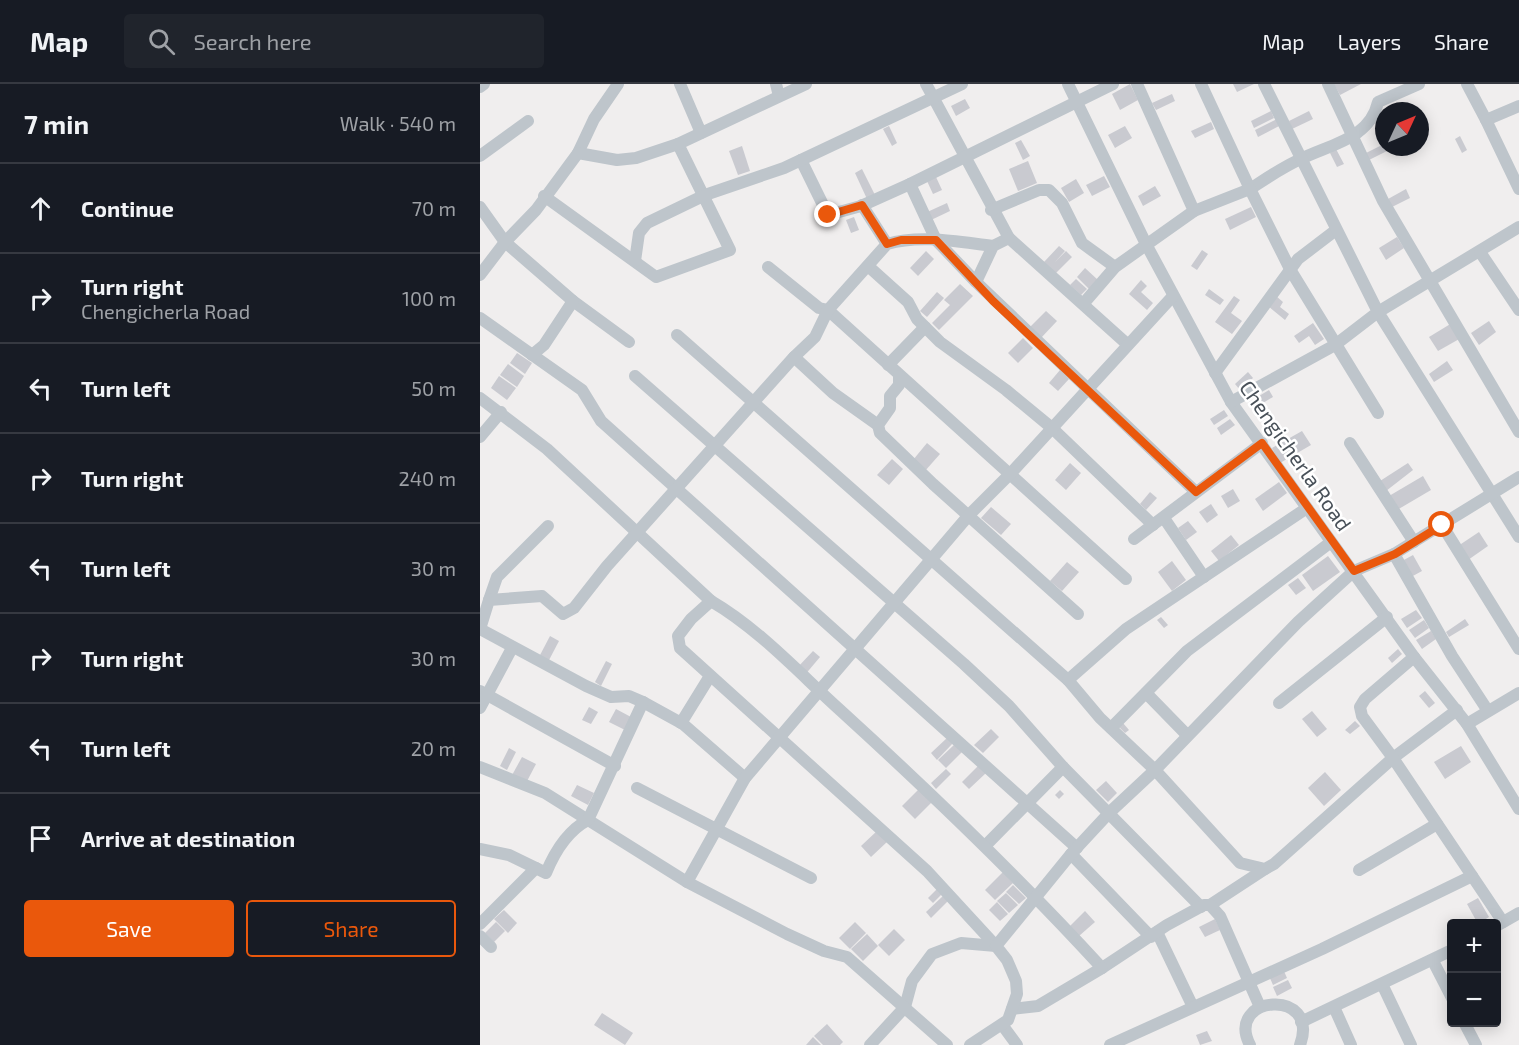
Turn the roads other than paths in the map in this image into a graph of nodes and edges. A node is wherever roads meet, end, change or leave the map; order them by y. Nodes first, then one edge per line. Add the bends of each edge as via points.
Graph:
1 (484, 84) edge
2 (618, 84) edge
3 (681, 84) edge
4 (806, 84) edge
5 (927, 84) edge
6 (962, 84) edge
7 (1068, 84) edge
8 (1113, 84) edge
9 (1137, 84) edge
10 (1201, 84) edge
11 (1264, 84) edge
12 (1328, 84) edge
13 (1419, 84) edge
14 (1467, 84) edge
15 (480, 87) edge
16 (778, 90) edge
17 (933, 97) junction
18 (1076, 102) junction
19 (1519, 106) edge
20 (1486, 120) junction
21 (528, 121) dead end
22 (701, 133) junction
23 (1352, 137) junction
24 (678, 144) junction
25 (578, 153) junction
26 (965, 155) junction
27 (480, 156) edge
28 (1300, 159) junction
29 (801, 160) junction
30 (910, 184) junction
31 (1250, 189) junction
32 (1519, 189) edge
33 (705, 195) junction
34 (544, 196) junction
35 (862, 205) junction
36 (480, 207) edge
37 (991, 210) junction
38 (1194, 211) junction
39 (1519, 227) edge
40 (1336, 230) junction
41 (1009, 238) junction
42 (936, 240) junction
43 (505, 242) junction
44 (887, 244) junction
45 (1146, 244) junction
46 (993, 246) junction
47 (1480, 252) junction
48 (635, 261) junction
49 (868, 266) junction
50 (768, 267) dead end
51 (1115, 267) junction
52 (1291, 271) junction
53 (480, 275) edge
54 (1430, 279) junction
55 (975, 282) junction
56 (1173, 296) junction
57 (573, 301) junction
58 (1084, 303) junction
59 (828, 310) junction
60 (1519, 310) edge
61 (1378, 312) junction
62 (480, 318) edge
63 (926, 327) junction
64 (677, 335) dead end
65 (629, 342) dead end
66 (1127, 344) junction
67 (1335, 345) junction
68 (532, 356) junction
69 (794, 357) junction
70 (888, 365) junction
71 (1215, 373) junction
72 (635, 376) dead end
73 (899, 376) junction
74 (1087, 388) junction
75 (480, 398) edge
76 (755, 402) junction
77 (1231, 402) junction
78 (501, 412) junction
79 (1378, 413) dead end
80 (878, 425) junction
81 (1052, 428) junction
82 (1519, 432) edge
83 (480, 438) edge
84 (1262, 443) junction
85 (1350, 443) dead end
86 (717, 446) junction
87 (1011, 473) junction
88 (1519, 477) edge
89 (678, 489) junction
90 (1196, 492) junction
91 (1492, 494) junction
92 (1307, 508) junction
93 (969, 515) junction
94 (1164, 518) junction
95 (1153, 525) junction
96 (1442, 525) junction
97 (548, 526) dead end
98 (638, 533) junction
99 (1519, 537) edge
100 (1134, 539) dead end
101 (1331, 542) junction
102 (1414, 543) junction
103 (1395, 554) junction
104 (931, 558) junction
105 (1354, 571) junction
106 (1204, 577) junction
107 (1126, 579) dead end
108 (489, 600) junction
109 (711, 601) junction
110 (892, 603) junction
111 (1078, 614) dead end
112 (1387, 617) junction
113 (480, 629) edge
114 (512, 648) junction
115 (1519, 649) edge
116 (855, 650) junction
117 (1414, 657) junction
118 (710, 676) junction
119 (1068, 680) junction
120 (818, 690) junction
121 (484, 693) edge
122 (1146, 693) junction
123 (1519, 693) edge
124 (643, 702) junction
125 (1279, 703) dead end
126 (480, 708) edge
127 (1457, 710) junction
128 (1488, 711) junction
129 (681, 723) junction
130 (1467, 723) junction
131 (1111, 728) junction
132 (1187, 735) junction
133 (779, 738) junction
134 (1393, 758) junction
135 (615, 766) junction
136 (480, 767) edge
137 (1063, 767) junction
138 (1155, 770) junction
139 (745, 778) junction
140 (637, 788) dead end
141 (1026, 803) junction
142 (1519, 809) edge
143 (1110, 812) junction
144 (588, 820) junction
145 (1437, 824) junction
146 (716, 828) junction
147 (986, 845) junction
148 (480, 849) edge
149 (1074, 851) junction
150 (536, 868) junction
151 (1265, 869) junction
152 (1359, 870) dead end
153 (1472, 876) junction
154 (811, 878) dead end
155 (687, 882) junction
156 (1037, 896) junction
157 (1205, 906) junction
158 (1519, 914) edge
159 (1498, 919) edge
160 (1501, 923) edge
161 (480, 924) edge
162 (1154, 934) junction
163 (480, 936) edge
164 (996, 946) junction
165 (491, 947) dead end
166 (1447, 953) edge
167 (1433, 961) junction
168 (1102, 968) junction
169 (1248, 983) junction
170 (1382, 984) junction
171 (1447, 988) edge
172 (905, 1007) junction
173 (1193, 1007) junction
174 (1260, 1007) junction
175 (1334, 1007) junction
176 (1012, 1009) junction
177 (1301, 1022) junction
178 (1003, 1026) junction
179 (1466, 1027) edge
180 (870, 1045) edge
181 (947, 1045) edge
182 (970, 1045) edge
183 (1017, 1045) edge
184 (1110, 1045) edge
185 (1249, 1045) edge
186 (1300, 1045) edge
187 (1351, 1045) edge
188 (1411, 1045) edge
189 (1476, 1045) edge

1 - 15 street
2 - 25 street via 594,119
3 - 22 street
4 - 16 street
5 - 17 street
6 - 17 street
7 - 18 street, Chengicherla Road
8 - 18 street
9 - 38 street
10 - 31 street
11 - 28 street
12 - 23 street
13 - 23 street via 1378,102 1375,115
14 - 20 street
16 - 22 street
17 - 26 street
17 - 29 street
18 - 26 street
18 - 45 street, Chengicherla Road
19 - 20 street
20 - 32 street
21 - 27 street
22 - 24 street
23 - 28 street
23 - 54 street via 1383,201
24 - 25 street via 617,160
24 - 33 street
25 - 34 street
26 - 30 street
26 - 37 street
28 - 31 street
28 - 40 street
29 - 33 street via 736,187
29 - 35 street via 828,215
30 - 35 street
30 - 42 street
31 - 38 street
31 - 52 street
33 - 48 street via 641,228
33 - 48 street via 730,250 656,277
34 - 43 street
34 - 48 street
35 - 44 street
36 - 43 street
37 - 41 street
37 - 51 street via 1039,190 1049,190 1062,203 1082,243
38 - 45 street
39 - 47 street
40 - 52 street via 1298,259
40 - 61 street
41 - 46 street
41 - 58 street
42 - 44 street
42 - 46 street
42 - 55 street
43 - 53 street
43 - 57 street
44 - 49 street
45 - 51 street
45 - 56 street, Chengicherla Road
46 - 55 street
47 - 54 street
47 - 60 street
49 - 59 street
49 - 63 street via 908,302
50 - 59 street via 819,308
51 - 58 street
52 - 67 street
52 - 71 street
54 - 61 street
54 - 82 street
55 - 74 street
56 - 66 street
56 - 71 street, Chengicherla Road
57 - 65 street
57 - 68 street via 544,345
58 - 66 street
59 - 69 street via 815,337
59 - 70 street
61 - 67 street
61 - 91 street
62 - 68 street
63 - 70 street
63 - 81 street
64 - 76 street
66 - 74 street
67 - 77 street
67 - 79 street
68 - 89 street via 582,390 601,421
69 - 76 street
69 - 80 street via 832,393
70 - 73 street
71 - 77 street, Chengicherla Road
72 - 86 street
73 - 80 street via 899,385 890,396 890,408
73 - 87 street
74 - 81 street
74 - 90 street
75 - 78 street
76 - 86 street
76 - 104 street
77 - 84 street, Chengicherla Road
78 - 83 street
78 - 98 street
80 - 93 street via 880,433 907,460
81 - 87 street
81 - 95 street
84 - 90 street
84 - 92 street, Chengicherla Road
85 - 102 street
86 - 89 street
86 - 110 street
87 - 93 street
87 - 107 street
88 - 91 street
89 - 98 street
89 - 116 street
90 - 94 street
91 - 96 street
91 - 99 street
92 - 101 street, Chengicherla Road
92 - 106 street
93 - 104 street
93 - 111 street
94 - 95 street
94 - 106 street
95 - 100 street
96 - 102 street
96 - 115 street
97 - 108 street via 497,577
98 - 108 street via 568,614 556,610 542,596
98 - 109 street
101 - 105 street, Chengicherla Road
101 - 122 street via 1187,651
102 - 103 street
103 - 105 street
103 - 128 street
104 - 110 street
104 - 119 street
105 - 112 street, Chengicherla Road
105 - 132 street
106 - 119 street via 1125,629
108 - 113 street
109 - 118 street via 678,636 678,642
109 - 120 street via 726,609
110 - 116 street
110 - 137 street via 1009,706
112 - 117 street, Chengicherla Road
112 - 125 street
113 - 114 street
114 - 121 street
114 - 124 street via 611,697 628,696
116 - 120 street
116 - 141 street
117 - 127 street, Chengicherla Road
117 - 134 street via 1360,707 1362,716
118 - 129 street
118 - 133 street
119 - 131 street
120 - 133 street
120 - 147 street
121 - 126 street
121 - 135 street
122 - 131 street
122 - 132 street
123 - 128 street
124 - 129 street
124 - 135 street
127 - 130 street, Chengicherla Road
127 - 134 street
128 - 130 street
129 - 139 street
130 - 142 street, Chengicherla Road
131 - 138 street
132 - 138 street
133 - 139 street
133 - 164 street via 927,871
134 - 145 street
134 - 151 street
135 - 144 street
136 - 144 street via 545,793
137 - 141 street
137 - 143 street
138 - 143 street
138 - 151 street via 1240,863
139 - 146 street
140 - 146 street
141 - 147 street
141 - 149 street
143 - 149 street
143 - 157 street
144 - 150 street via 574,827 562,842 546,873
144 - 155 street
145 - 152 street
145 - 153 street
146 - 154 street
146 - 155 street
147 - 156 street
148 - 150 street via 509,855
149 - 156 street
149 - 162 street
150 - 161 street
151 - 157 street
153 - 159 street
153 - 169 street
155 - 172 street via 824,951 847,957
156 - 164 street
156 - 168 street
157 - 162 street
157 - 169 street via 1220,916
158 - 160 street
162 - 168 street
162 - 173 street
163 - 165 street
164 - 172 street via 961,943 932,954 912,981
164 - 176 street via 1016,981
166 - 167 street
167 - 170 street
167 - 171 street
168 - 176 street via 1038,1006
169 - 173 street
169 - 174 street
170 - 175 street
170 - 188 street
172 - 180 street
172 - 181 street
173 - 184 street
174 - 177 street via 1284,1005
174 - 185 street via 1247,1025
175 - 177 street
175 - 187 street
176 - 178 street
177 - 186 street
178 - 182 street
178 - 183 street
179 - 189 street

